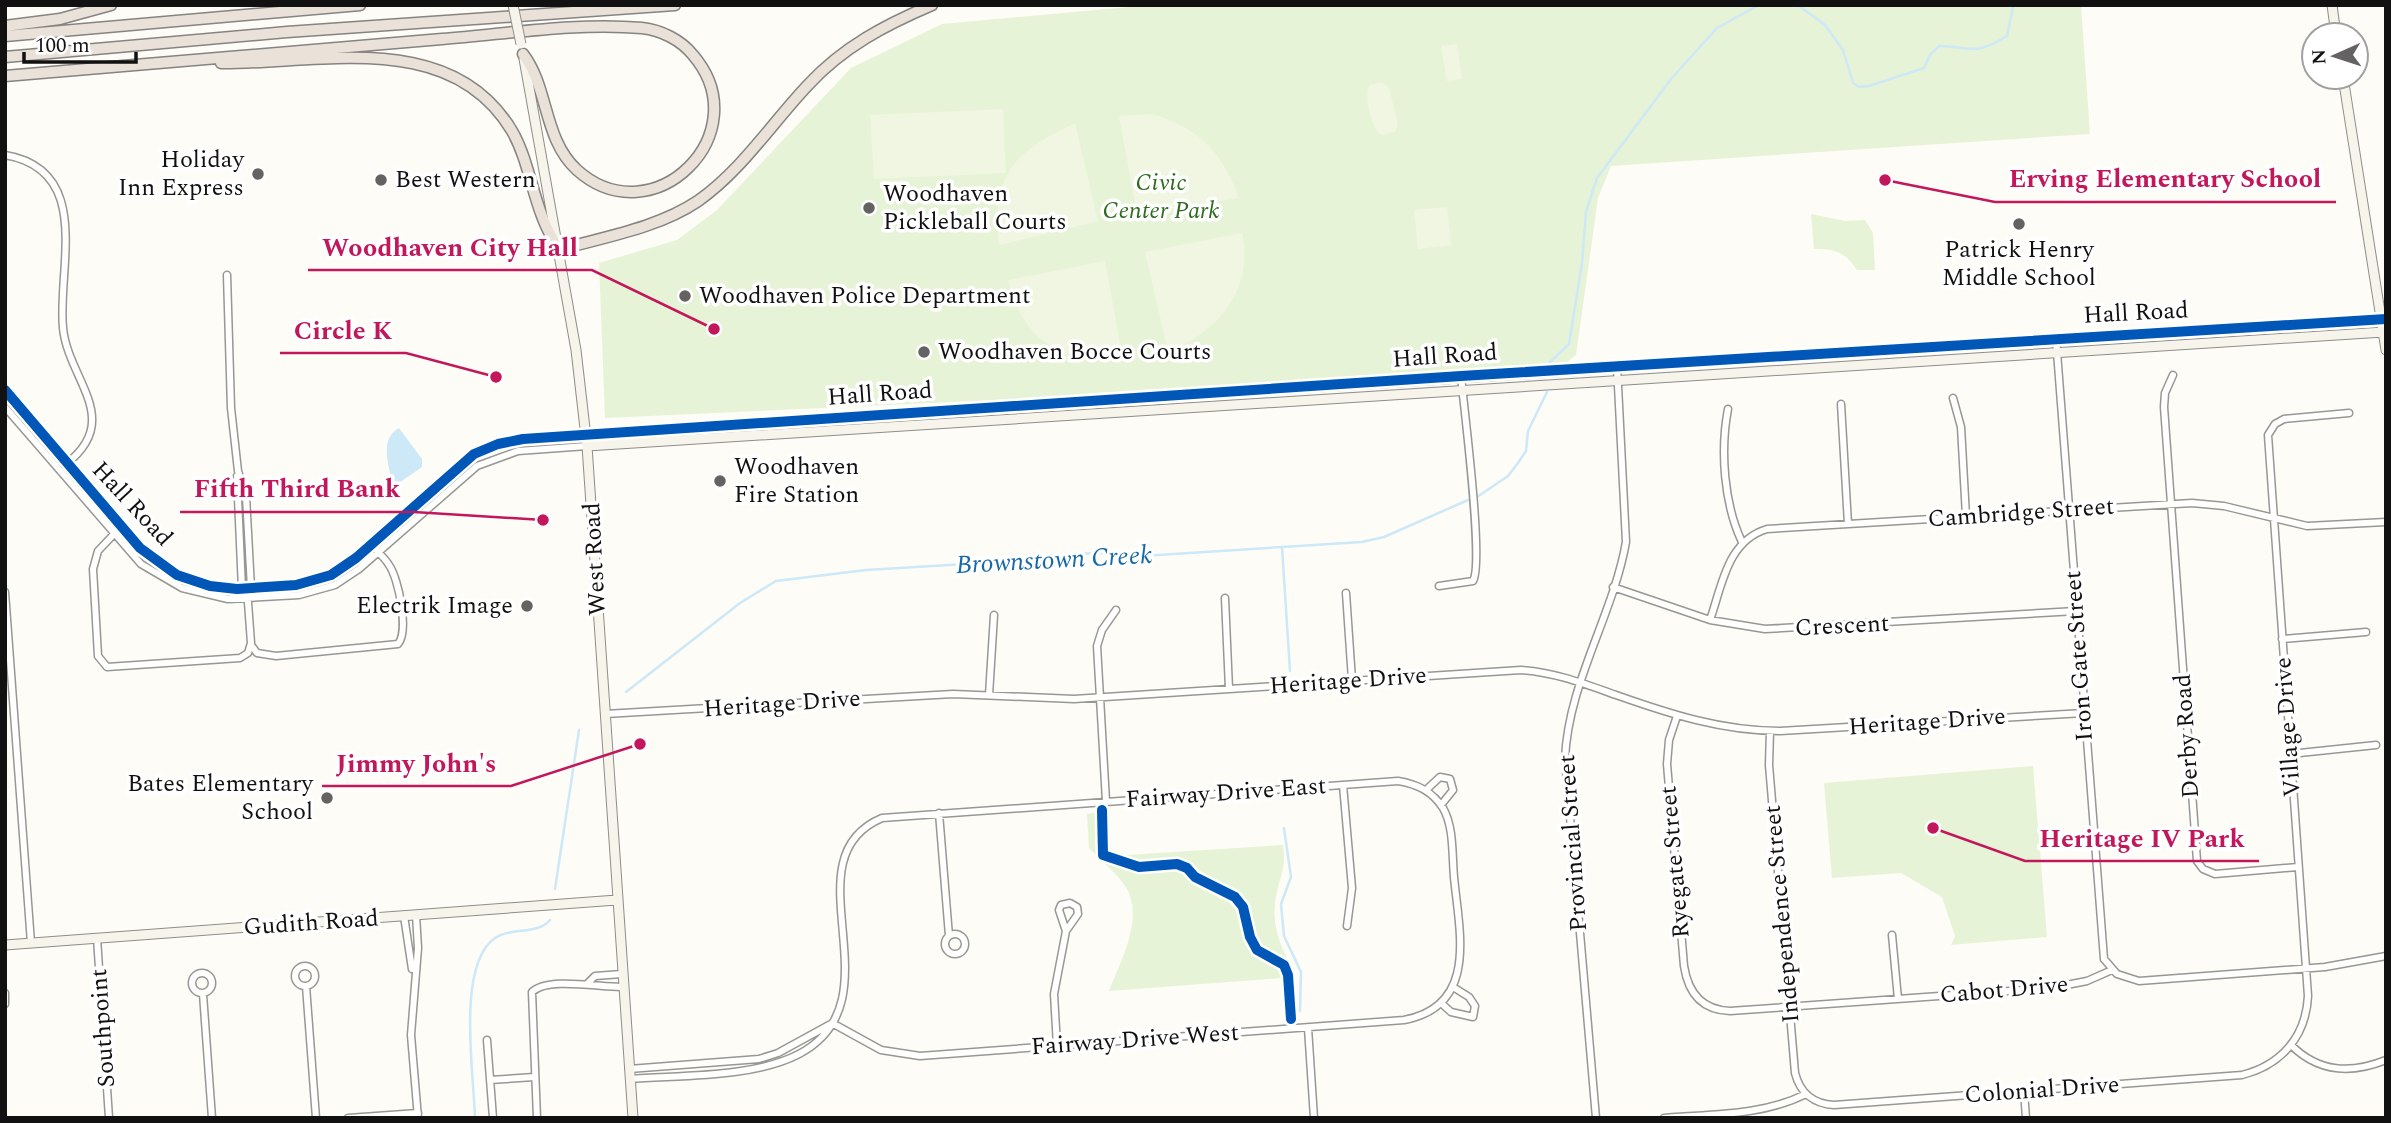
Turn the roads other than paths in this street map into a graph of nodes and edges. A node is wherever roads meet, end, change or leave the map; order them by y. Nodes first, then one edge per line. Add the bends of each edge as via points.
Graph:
1 (111, 5) edge
2 (360, 5) edge
3 (513, 5) edge
4 (675, 5) edge
5 (932, 5) edge
6 (5, 26) edge
7 (5, 36) edge
8 (522, 49) junction
9 (5, 57) edge
10 (174, 63) junction
11 (5, 76) edge
12 (2345, 91) edge
13 (5, 155) edge
14 (558, 250) junction
15 (228, 275) dead end
16 (2384, 319) edge
17 (2385, 332) edge
18 (2120, 335) junction
19 (2056, 339) junction
20 (2121, 348) junction
21 (1888, 350) junction
22 (2386, 350) edge
23 (2057, 352) junction
24 (1889, 362) junction
25 (1617, 366) junction
26 (2173, 375) dead end
27 (1461, 376) junction
28 (1618, 379) junction
29 (1462, 389) junction
30 (5, 390) edge
31 (1953, 398) dead end
32 (1117, 399) junction
33 (1841, 404) dead end
34 (5, 407) edge
35 (961, 409) junction
36 (1728, 409) dead end
37 (22, 410) junction
38 (1118, 412) junction
39 (2349, 413) dead end
40 (14, 417) junction
41 (788, 421) junction
42 (962, 422) junction
43 (5, 424) edge
44 (678, 428) junction
45 (640, 430) junction
46 (789, 433) junction
47 (586, 434) junction
48 (679, 440) junction
49 (506, 442) junction
50 (641, 443) junction
51 (587, 446) junction
52 (509, 453) junction
53 (67, 463) junction
54 (59, 471) junction
55 (449, 474) junction
56 (456, 482) junction
57 (2170, 504) junction
58 (2068, 510) junction
59 (1966, 516) junction
60 (2273, 519) junction
61 (2386, 522) edge
62 (1848, 524) junction
63 (121, 527) junction
64 (113, 535) junction
65 (1742, 542) junction
66 (371, 545) junction
67 (378, 553) junction
68 (1439, 586) dead end
69 (1613, 587) junction
70 (247, 588) junction
71 (5, 592) edge
72 (1346, 593) dead end
73 (1225, 598) dead end
74 (248, 599) junction
75 (1116, 610) dead end
76 (2076, 611) junction
77 (994, 615) dead end
78 (1710, 620) junction
79 (2365, 632) dead end
80 (2282, 639) junction
81 (251, 643) junction
82 (1352, 680) junction
83 (1581, 683) junction
84 (1229, 689) junction
85 (989, 695) junction
86 (1099, 698) junction
87 (2084, 712) junction
88 (605, 714) junction
89 (1677, 716) junction
90 (1770, 731) junction
91 (2376, 745) dead end
92 (2290, 754) junction
93 (1343, 785) junction
94 (1426, 790) junction
95 (1106, 801) junction
96 (1441, 804) junction
97 (939, 813) junction
98 (2298, 867) junction
99 (617, 900) junction
100 (416, 915) junction
101 (404, 916) junction
102 (1347, 926) dead end
103 (1066, 931) dead end
104 (1892, 935) dead end
105 (949, 936) dead end
106 (97, 938) junction
107 (32, 943) junction
108 (5, 945) edge
109 (2386, 956) edge
110 (2306, 968) junction
111 (2112, 970) junction
112 (414, 974) junction
113 (622, 974) junction
114 (587, 984) junction
115 (306, 986) dead end
116 (623, 987) junction
117 (1453, 987) junction
118 (5, 993) edge
119 (203, 994) dead end
120 (1898, 999) junction
121 (1441, 1003) junction
122 (1703, 1003) joint
123 (5, 1004) edge
124 (1790, 1007) junction
125 (832, 1023) junction
126 (1308, 1028) junction
127 (487, 1040) dead end
128 (2291, 1045) junction
129 (1058, 1046) junction
130 (2386, 1060) edge
131 (723, 1062) junction
132 (724, 1071) junction
133 (630, 1074) junction
134 (534, 1077) junction
135 (490, 1080) junction
136 (2024, 1091) junction
137 (1806, 1094) junction
138 (418, 1115) edge
139 (109, 1118) edge
140 (212, 1118) edge
141 (316, 1118) edge
142 (348, 1118) edge
143 (493, 1118) edge
144 (537, 1118) edge
145 (633, 1118) edge
146 (1314, 1118) edge
147 (1596, 1118) edge
148 (1664, 1118) edge
149 (2026, 1118) edge

1 - 6 highway via 60,19
2 - 7 highway
3 - 8 street, West Road, bridge
4 - 9 highway
5 - 14 highway via 882,27 834,60 730,174 699,200 656,221
8 - 10 highway via 536,71 559,145 570,163 589,179 616,190 654,189 683,174 704,149 714,116 707,76 680,43 647,29 500,34
8 - 14 street, West Road
10 - 11 highway
10 - 14 highway via 381,58 414,61 451,75 481,95 512,132
12 - 16 street
13 - 53 street, Hall Road via 40,170 60,198 65,216 64,335 93,422 85,446
14 - 47 street, West Road
15 - 70 street via 231,408 237,471 246,496
16 - 17 street
16 - 18 street, Hall Road
17 - 20 street, Hall Road
17 - 22 street
18 - 19 street, Hall Road
18 - 20 street
19 - 21 street, Hall Road
19 - 23 street, Iron Gate Street
20 - 23 street, Hall Road
21 - 24 street
21 - 25 street, Hall Road
23 - 24 street, Hall Road
23 - 58 street, Iron Gate Street
24 - 28 street, Hall Road
25 - 27 street, Hall Road
25 - 28 street, Provincial Street
26 - 57 street, Derby Road via 2164,407
27 - 29 street
27 - 32 street, Hall Road
28 - 29 street, Hall Road
28 - 69 street, Provincial Street via 1627,527
29 - 38 street, Hall Road
29 - 68 street via 1476,575 1473,581
30 - 37 street, Hall Road
31 - 59 street via 1961,427
32 - 35 street, Hall Road
32 - 38 street
33 - 62 street
34 - 40 street, Hall Road
35 - 41 street, Hall Road
35 - 42 street
36 - 65 street via 1727,496
37 - 40 street
37 - 53 street, Hall Road
38 - 42 street, Hall Road
39 - 60 street, Village Drive via 2275,424 2268,435
40 - 43 street
40 - 54 street, Hall Road
41 - 44 street, Hall Road
41 - 46 street
42 - 46 street, Hall Road
44 - 45 street, Hall Road
44 - 48 street
45 - 47 street, Hall Road
45 - 50 street
46 - 48 street, Hall Road
47 - 49 street, Hall Road
47 - 51 street, West Road
48 - 50 street, Hall Road
49 - 52 street
49 - 55 street, Hall Road via 474,454
50 - 51 street, Hall Road
51 - 52 street, Hall Road
51 - 88 street, West Road
52 - 56 street, Hall Road via 477,466
53 - 54 street
53 - 63 street, Hall Road
54 - 64 street, Hall Road
55 - 56 street
55 - 66 street, Hall Road
56 - 67 street, Hall Road
57 - 58 street, Cambridge Street
57 - 60 street, Cambridge Street via 2210,504
57 - 98 street, Derby Road via 2197,861 2215,874
58 - 59 street, Cambridge Street
58 - 76 street, Iron Gate Street
59 - 62 street, Cambridge Street
60 - 61 street, Cambridge Street via 2316,527
60 - 80 street, Village Drive
62 - 65 street, Cambridge Street via 1767,529
63 - 64 street
63 - 70 street, Hall Road via 177,576 210,586
64 - 74 street, Hall Road via 141,564 172,584 210,597
64 - 81 street via 98,551 93,569 98,656 104,665 232,660 248,653
65 - 78 street via 1731,559
66 - 67 street
66 - 70 street, Hall Road via 320,580
67 - 74 street, Hall Road via 324,590
67 - 81 street via 398,584 403,635 398,644 276,656 257,653
69 - 78 street, Crescent
69 - 83 street, Provincial Street
70 - 74 street
71 - 107 street
72 - 82 street
73 - 84 street
74 - 81 street
75 - 86 street via 1097,646
76 - 78 street, Crescent via 1784,629
76 - 87 street, Iron Gate Street
77 - 85 street
79 - 80 street
80 - 92 street, Village Drive
82 - 83 street, Heritage Drive via 1521,670
82 - 84 street, Heritage Drive
83 - 89 street, Heritage Drive
83 - 147 street, Provincial Street via 1569,722 1565,759
84 - 86 street, Heritage Drive
85 - 86 street, Heritage Drive
85 - 88 street, Heritage Drive
86 - 95 street
87 - 90 street, Heritage Drive
87 - 111 street, Iron Gate Street via 2101,949
88 - 99 street, West Road
89 - 90 street, Heritage Drive
89 - 122 street, Ryegate Street via 1667,752 1671,818 1687,980
90 - 124 street, Independence Street
91 - 92 street
92 - 98 street, Village Drive
93 - 94 street, Fairway Drive East via 1398,781
93 - 95 street, Fairway Drive East
93 - 102 street via 1352,888
94 - 96 street, Fairway Drive East
94 - 96 street via 1440,777 1450,779 1453,790
95 - 97 street, Fairway Drive East
96 - 117 street via 1449,824 1461,951
97 - 105 street
97 - 125 street, Fairway Drive East via 882,818 865,827 843,856 846,981
98 - 110 street, Village Drive
99 - 100 street, Gudith Road
99 - 113 street, West Road
100 - 101 street, Gudith Road
100 - 112 street
101 - 106 street, Gudith Road
101 - 112 street
103 - 129 street via 1054,999
104 - 120 street
106 - 107 street, Gudith Road
106 - 139 street, Southpoint
107 - 108 street, Gudith Road
109 - 110 street
110 - 111 street via 2139,981
110 - 128 street, Village Drive via 2306,1012
111 - 120 street, Cabot Drive via 2062,986
112 - 138 street via 411,1035
113 - 114 street via 595,976
113 - 116 street, West Road
114 - 116 street
114 - 134 street via 540,986 532,992
115 - 141 street
116 - 133 street, West Road
117 - 121 street
117 - 121 street via 1475,1006 1472,1017 1451,1012
118 - 123 street
119 - 140 street
120 - 124 street, Cabot Drive
121 - 126 street, Fairway Drive West via 1404,1020
122 - 124 street, Cabot Drive via 1730,1011
124 - 137 street, Independence Street via 1795,1073
125 - 129 street, Fairway Drive West via 872,1046 907,1055
125 - 131 street via 778,1053
125 - 132 street via 825,1036 797,1055 759,1068
126 - 129 street, Fairway Drive West
126 - 146 street
127 - 135 street
128 - 130 street via 2315,1064 2335,1069 2370,1067
128 - 136 street, Colonial Drive via 2269,1065 2242,1075
131 - 132 street
131 - 133 street
132 - 133 street
133 - 145 street, West Road
134 - 135 street
134 - 144 street
135 - 143 street
136 - 137 street, Colonial Drive via 1835,1105
136 - 149 street
137 - 148 street via 1755,1111
138 - 142 street

